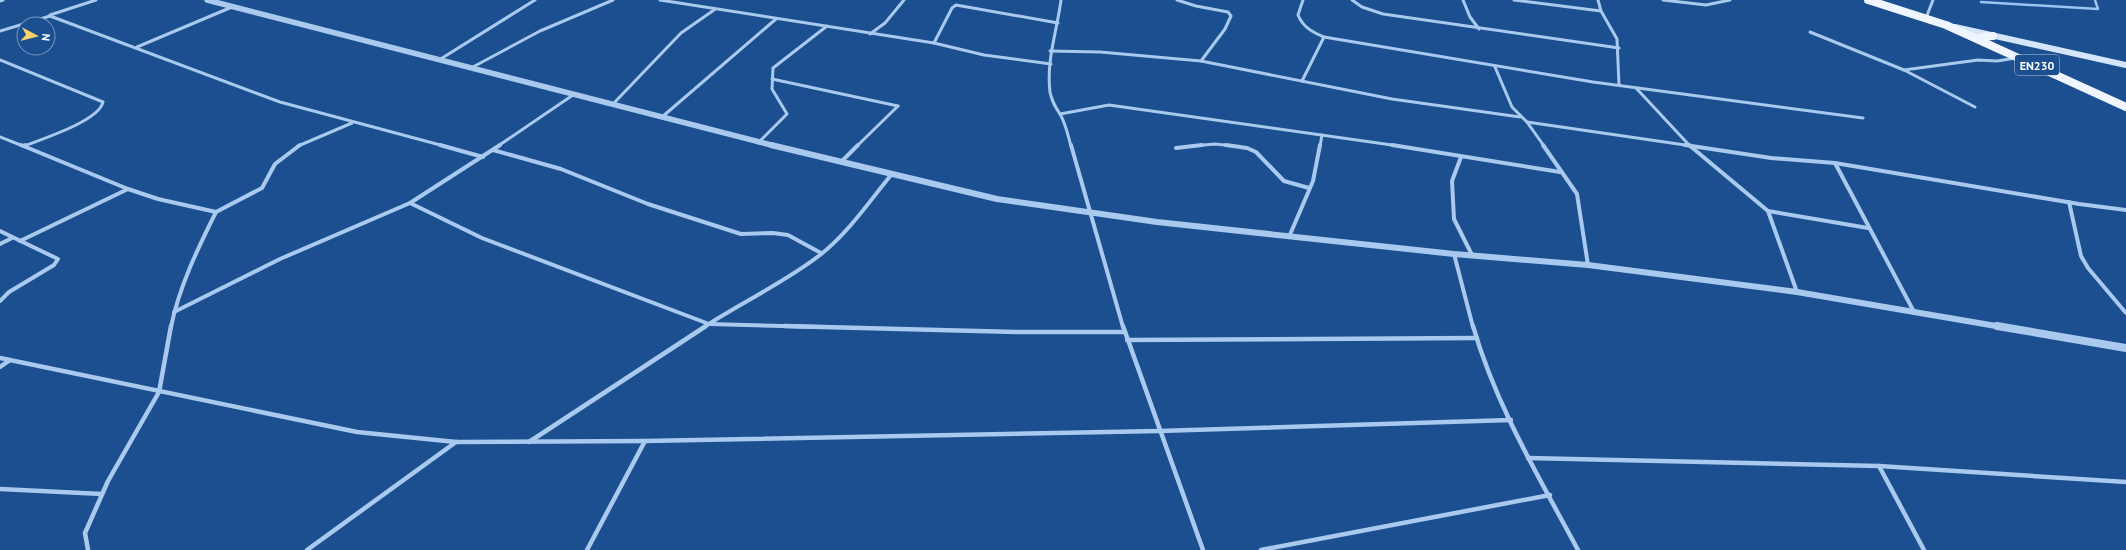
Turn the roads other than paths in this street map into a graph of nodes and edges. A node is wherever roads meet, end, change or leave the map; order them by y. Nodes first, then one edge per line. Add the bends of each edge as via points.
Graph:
1 (96, 0) edge
2 (207, 0) edge
3 (535, 0) edge
4 (613, 0) edge
5 (660, 0) edge
6 (904, 0) edge
7 (1061, 0) edge
8 (1177, 0) edge
9 (1303, 0) edge
10 (1352, 0) edge
11 (1463, 0) edge
12 (1514, 0) edge
13 (1598, 0) edge
14 (1663, 0) edge
15 (1730, 0) edge
16 (1868, 0) edge
17 (1933, 0) edge
18 (233, 6) junction
19 (715, 9) junction
20 (1601, 10) junction
21 (50, 16) edge
22 (56, 18) edge
23 (1926, 18) junction
24 (776, 19) junction
25 (1058, 23) junction
26 (1946, 25) junction
27 (16, 26) edge
28 (827, 26) junction
29 (1479, 29) junction
30 (0, 32) edge
31 (1810, 32) dead end
32 (870, 34) junction
33 (1993, 36) junction
34 (1324, 37) junction
35 (1984, 42) junction
36 (934, 43) junction
37 (137, 47) junction
38 (1619, 48) junction
39 (1050, 51) junction
40 (2021, 57) junction
41 (0, 60) edge
42 (439, 60) junction
43 (1201, 61) junction
44 (1051, 64) junction
45 (2126, 65) edge
46 (1495, 67) junction
47 (470, 68) junction
48 (1904, 70) junction
49 (772, 79) junction
50 (1302, 82) junction
51 (1619, 86) junction
52 (1635, 88) junction
53 (573, 95) junction
54 (613, 104) junction
55 (1975, 106) dead end
56 (2126, 107) edge
57 (1060, 114) junction
58 (662, 117) junction
59 (1520, 117) junction
60 (1863, 118) dead end
61 (352, 122) junction
62 (1527, 122) junction
63 (1322, 135) junction
64 (0, 137) edge
65 (758, 143) junction
66 (24, 146) junction
67 (1691, 147) junction
68 (1176, 148) dead end
69 (493, 150) junction
70 (483, 157) junction
71 (1461, 158) junction
72 (839, 163) junction
73 (1835, 163) junction
74 (1560, 172) junction
75 (891, 175) junction
76 (128, 188) junction
77 (1309, 188) junction
78 (2069, 202) junction
79 (410, 203) junction
80 (2126, 210) edge
81 (1768, 211) junction
82 (216, 212) junction
83 (1089, 213) junction
84 (1868, 228) junction
85 (0, 230) edge
86 (12, 238) junction
87 (1289, 238) junction
88 (20, 240) junction
89 (0, 244) edge
90 (821, 253) junction
91 (1454, 254) junction
92 (1472, 255) junction
93 (1588, 265) junction
94 (1797, 292) junction
95 (0, 301) edge
96 (1913, 310) junction
97 (174, 312) junction
98 (2126, 313) edge
99 (709, 324) junction
100 (1125, 332) junction
101 (1477, 338) junction
102 (1127, 340) junction
103 (2126, 348) edge
104 (0, 358) edge
105 (10, 360) junction
106 (0, 367) edge
107 (159, 392) junction
108 (1511, 420) junction
109 (1159, 431) junction
110 (645, 441) junction
111 (456, 442) junction
112 (528, 443) junction
113 (1528, 458) junction
114 (1878, 466) junction
115 (2126, 482) edge
116 (0, 489) edge
117 (102, 494) junction
118 (1550, 495) junction
119 (88, 550) edge
120 (307, 550) edge
121 (588, 550) edge
122 (1203, 550) edge
123 (1261, 550) edge
124 (1578, 550) edge
125 (1924, 550) edge

1 - 21 street
2 - 18 street
3 - 42 street
4 - 47 street via 572,15
5 - 19 street
6 - 32 street via 885,23
7 - 25 street
8 - 43 street via 1228,12 1231,16 1225,29
9 - 34 street via 1298,15 1301,23 1308,30
10 - 29 street via 1362,8 1383,14
11 - 29 street via 1470,17
12 - 20 street
13 - 20 street
14 - 15 street via 1706,5
16 - 23 main road, EN230
17 - 23 street
18 - 37 street
18 - 42 street
19 - 24 street
19 - 54 street via 681,33
20 - 38 street via 1617,39
22 - 37 street
23 - 26 main road, EN230
24 - 28 street
24 - 58 street
25 - 36 street via 956,5
25 - 39 street
26 - 33 main road
26 - 35 main road, EN230
27 - 30 street
28 - 32 street
28 - 49 street via 773,68
29 - 38 street
31 - 48 street
32 - 36 street
33 - 35 main road via 1981,37
33 - 45 main road
34 - 46 street
34 - 50 street
35 - 40 main road, EN230
36 - 44 street via 984,55
37 - 61 street via 280,102
38 - 51 street
39 - 43 street via 1100,52
39 - 44 street
40 - 48 street
40 - 56 main road, EN230
41 - 66 street via 104,102 88,119
42 - 47 street
43 - 50 street
44 - 57 street via 1050,91 1054,107
46 - 51 street
46 - 59 street via 1512,107
47 - 53 street
48 - 55 street
49 - 65 street via 772,89 787,114
49 - 72 street via 898,106
50 - 59 street
51 - 52 street
52 - 60 street via 1790,111
52 - 67 street
53 - 54 street
53 - 69 street
54 - 58 street
57 - 63 street via 1109,105
57 - 83 street
58 - 65 street
59 - 62 street
61 - 70 street
61 - 82 street via 285,153 271,168 267,183 262,188
62 - 67 street
62 - 74 street
63 - 71 street
63 - 77 street via 1313,181
64 - 66 street
65 - 72 street
66 - 76 street
67 - 73 street via 1771,158
67 - 81 street
68 - 77 street via 1216,144 1247,148 1256,152 1284,181
69 - 70 street
69 - 90 street via 561,169 648,204 741,234 773,233 788,236
70 - 79 street
71 - 74 street
71 - 92 street via 1452,181 1454,219
72 - 75 street
73 - 78 street
73 - 84 street
74 - 93 street via 1577,194
75 - 83 street via 997,199
75 - 90 street via 835,241
76 - 82 street via 158,199
76 - 88 street
77 - 87 street
78 - 80 street
78 - 98 street via 2082,256 2088,268
79 - 97 street via 280,259
79 - 99 street via 482,238
81 - 84 street
81 - 94 street
82 - 97 street via 199,247
83 - 87 street
83 - 100 street
84 - 96 street
85 - 86 street
86 - 88 street
86 - 89 street
87 - 91 street
88 - 95 street via 58,260 9,292
90 - 99 street via 791,276 752,296
91 - 92 street
91 - 101 street via 1463,295
92 - 93 street
93 - 94 street
94 - 96 street
96 - 103 street
97 - 107 street
99 - 100 street via 1016,332
99 - 112 street
100 - 102 street
101 - 102 street
101 - 108 street via 1489,375
102 - 109 street
104 - 105 street
105 - 106 street
105 - 107 street
107 - 111 street via 357,432
107 - 117 street
108 - 109 street
108 - 113 street
109 - 110 street
109 - 122 street
110 - 112 street
110 - 121 street
111 - 112 street
111 - 120 street
113 - 114 street
113 - 118 street
114 - 115 street
114 - 125 street
116 - 117 street
117 - 119 street via 85,534
118 - 123 street
118 - 124 street

